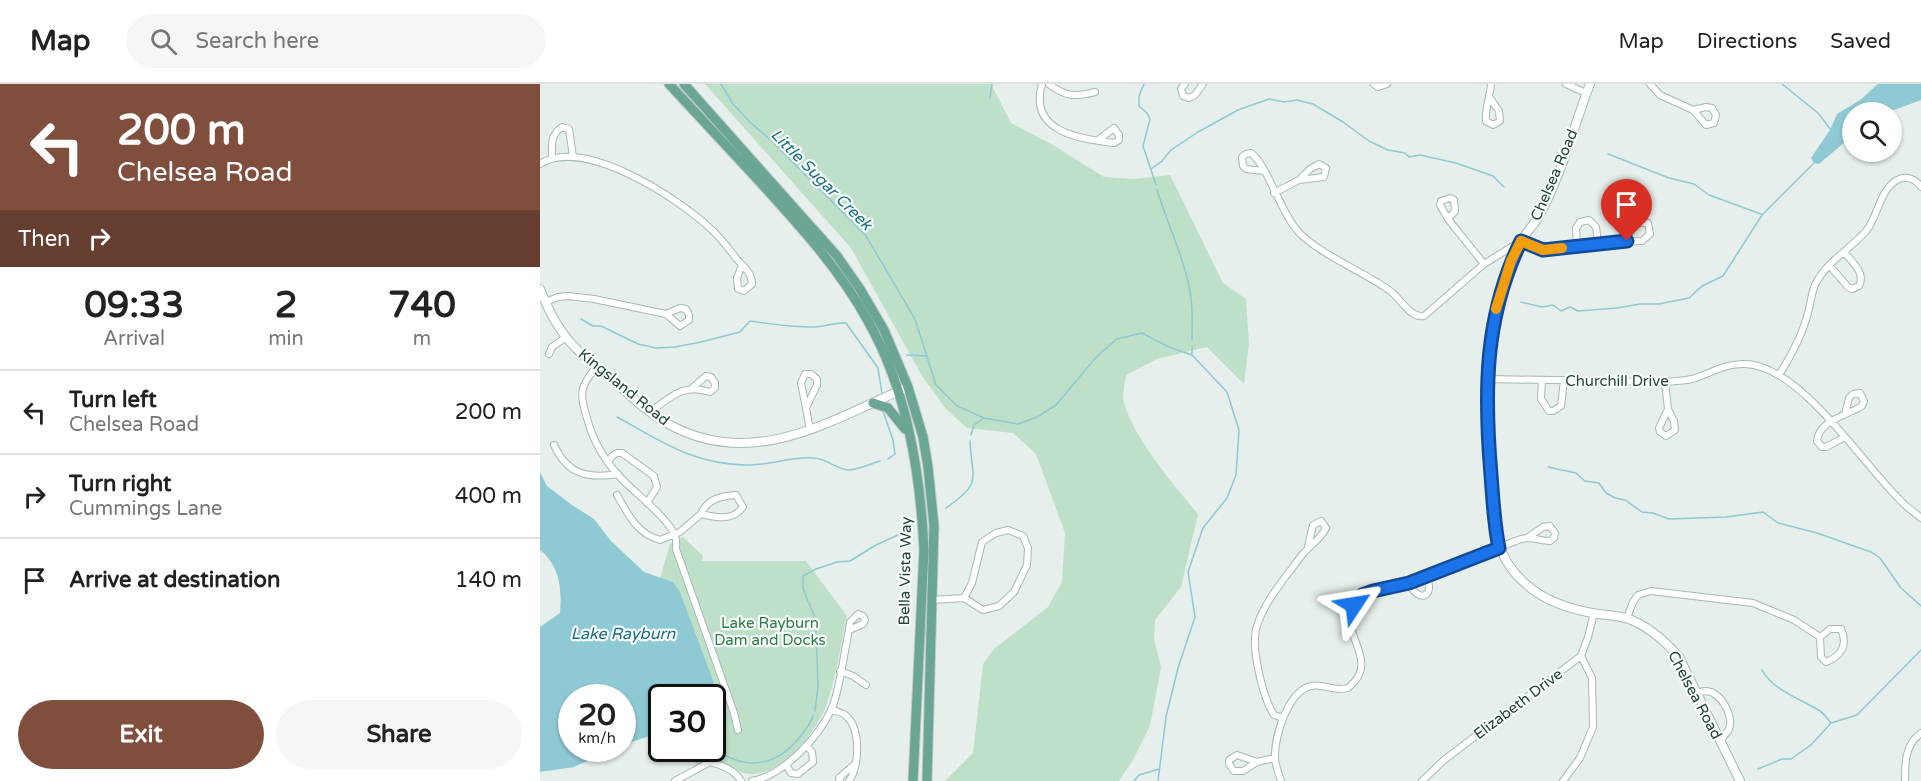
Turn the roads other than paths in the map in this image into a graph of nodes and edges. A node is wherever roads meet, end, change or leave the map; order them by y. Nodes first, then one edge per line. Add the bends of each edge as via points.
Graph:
1 (669, 84) edge
2 (684, 84) edge
3 (1042, 84) edge
4 (1049, 84) edge
5 (1185, 84) edge
6 (1203, 84) edge
7 (1374, 84) edge
8 (1387, 84) edge
9 (1491, 84) edge
10 (1566, 84) edge
11 (1590, 84) edge
12 (1650, 84) edge
13 (1095, 92) dead end
14 (1586, 93) junction
15 (1490, 98) dead end
16 (1693, 110) dead end
17 (1098, 140) dead end
18 (573, 157) junction
19 (552, 158) junction
20 (540, 164) edge
21 (1264, 171) dead end
22 (1299, 180) dead end
23 (1921, 187) edge
24 (1274, 193) junction
25 (1448, 219) dead end
26 (1521, 241) junction
27 (1627, 241) dead end
28 (1598, 243) junction
29 (1577, 246) junction
30 (1844, 252) junction
31 (1484, 264) junction
32 (1829, 264) junction
33 (742, 265) dead end
34 (540, 289) edge
35 (546, 302) junction
36 (666, 314) dead end
37 (566, 337) junction
38 (549, 354) dead end
39 (596, 367) junction
40 (1779, 375) junction
41 (1487, 379) junction
42 (1542, 380) junction
43 (1564, 380) junction
44 (1665, 382) junction
45 (908, 387) junction
46 (691, 389) dead end
47 (898, 392) junction
48 (873, 403) junction
49 (806, 408) junction
50 (1668, 409) dead end
51 (650, 412) junction
52 (1845, 414) dead end
53 (1831, 422) junction
54 (810, 430) junction
55 (910, 435) junction
56 (1845, 437) junction
57 (554, 445) dead end
58 (608, 462) junction
59 (618, 474) junction
60 (617, 495) dead end
61 (646, 503) junction
62 (701, 514) junction
63 (1921, 518) edge
64 (675, 534) junction
65 (1527, 538) dead end
66 (1308, 547) dead end
67 (1499, 548) junction
68 (1427, 577) junction
69 (1409, 583) junction
70 (964, 598) junction
71 (932, 600) junction
72 (1594, 613) junction
73 (1627, 618) junction
74 (849, 630) dead end
75 (1820, 637) junction
76 (1581, 656) junction
77 (840, 670) junction
78 (866, 686) dead end
79 (1697, 693) junction
80 (831, 709) junction
81 (1283, 718) junction
82 (738, 730) dead end
83 (1921, 733) edge
84 (1720, 741) junction
85 (807, 746) junction
86 (1275, 758) junction
87 (1257, 762) dead end
88 (855, 764) junction
89 (786, 765) junction
90 (759, 780) edge
91 (675, 781) edge
92 (741, 781) edge
93 (752, 781) edge
94 (840, 781) edge
95 (849, 781) edge
96 (913, 781) edge
97 (927, 781) edge
98 (1281, 781) edge
99 (1422, 781) edge
100 (1563, 781) edge
101 (1740, 781) edge
102 (1905, 781) edge

1 - 47 main road, Bella Vista Way via 822,252 869,322
2 - 45 main road, Bella Vista Way via 837,256 879,322
3 - 17 street via 1039,95 1049,122 1057,130
4 - 13 street via 1071,96
5 - 6 street via 1181,89 1183,96 1189,98
7 - 8 street
9 - 15 street
10 - 14 street
11 - 14 street, Chelsea Road
12 - 16 street via 1660,95
14 - 26 street, Chelsea Road via 1564,159 1539,216
18 - 19 street
18 - 19 street via 569,129 562,127 552,138
18 - 33 street via 608,165 656,190 700,220
19 - 20 street
21 - 24 street
22 - 24 street
23 - 30 street via 1906,178 1894,182 1868,228
24 - 31 street via 1296,230 1309,242 1377,281 1418,317 1425,316
25 - 31 street
26 - 29 street via 1543,250
26 - 31 street
26 - 41 street, Chelsea Road via 1494,318
27 - 28 street
28 - 29 street
28 - 29 street via 1596,227 1589,220 1580,222 1576,228
30 - 32 street
30 - 32 street via 1860,272 1858,286 1848,287
32 - 40 street via 1816,283 1800,336
34 - 35 street, Kingsland Road
35 - 36 street via 558,297 581,297
35 - 37 street, Kingsland Road
37 - 38 street
37 - 39 street, Kingsland Road
39 - 51 street, Kingsland Road
39 - 58 street via 584,383 582,399 593,434
40 - 44 street, Churchill Drive via 1761,366 1744,364 1690,380
40 - 53 street, Churchill Drive
41 - 42 street, Churchill Drive
41 - 67 street, Chelsea Road via 1493,507
42 - 43 street, Churchill Drive
42 - 43 street via 1541,399 1549,411 1561,406
43 - 44 street, Churchill Drive
44 - 50 street
45 - 47 street, Kingsland Road
45 - 71 main road, Bella Vista Way via 923,436 932,496
46 - 51 street via 676,393
47 - 48 street, Kingsland Road
47 - 55 main road, Bella Vista Way
48 - 54 street, Kingsland Road
48 - 55 main road via 888,408
49 - 49 street via 801,383 806,374 811,374 817,379
49 - 54 street
51 - 54 street, Kingsland Road via 673,427 718,442 754,443
52 - 53 street
53 - 56 street, Churchill Drive
53 - 56 street via 1818,436 1819,444 1830,446
55 - 96 main road, Bella Vista Way via 920,489 924,549
56 - 63 street, Churchill Drive via 1900,501
57 - 59 street via 566,465 575,471 596,476
58 - 59 street
58 - 61 street via 622,453 654,476 657,487
59 - 61 street
60 - 64 street via 643,532 660,540
61 - 64 street
62 - 62 street via 710,501 729,496 736,495 743,507 733,516
62 - 64 street
64 - 82 street via 676,549
65 - 67 street
66 - 81 street via 1266,606 1256,627 1264,694 1274,716
67 - 68 street
67 - 72 street, Chelsea Road via 1521,579 1546,599
68 - 69 street
68 - 69 street via 1430,589 1425,595 1419,596
69 - 81 street via 1362,595 1354,605 1351,624 1361,657 1361,670 1355,682 1340,690 1308,686 1295,697
70 - 70 street via 982,610 999,606 1014,592 1028,565 1023,536 1008,530 982,542 972,583
70 - 71 street
71 - 97 main road, Bella Vista Way
72 - 73 street, Chelsea Road
72 - 76 street
73 - 75 street via 1638,595 1651,591 1753,603 1794,620
73 - 79 street, Chelsea Road via 1666,642 1679,657
74 - 77 street
75 - 75 street via 1821,657 1826,662 1835,659 1845,638 1841,629 1830,629
76 - 99 street, Elizabeth Drive
76 - 100 street via 1592,678 1593,727 1580,758
77 - 78 street
77 - 80 street
79 - 84 street, Chelsea Road
79 - 84 street via 1708,691 1726,707 1729,730
80 - 85 street
80 - 88 street via 845,715 851,723 858,753
81 - 86 street
83 - 102 street via 1906,752
84 - 101 street, Chelsea Road
85 - 89 street
85 - 89 street via 813,762 798,774 791,773
86 - 87 street
86 - 98 street
88 - 94 street via 842,774
88 - 95 street
89 - 90 street
90 - 93 street
91 - 92 street via 710,762 723,766

